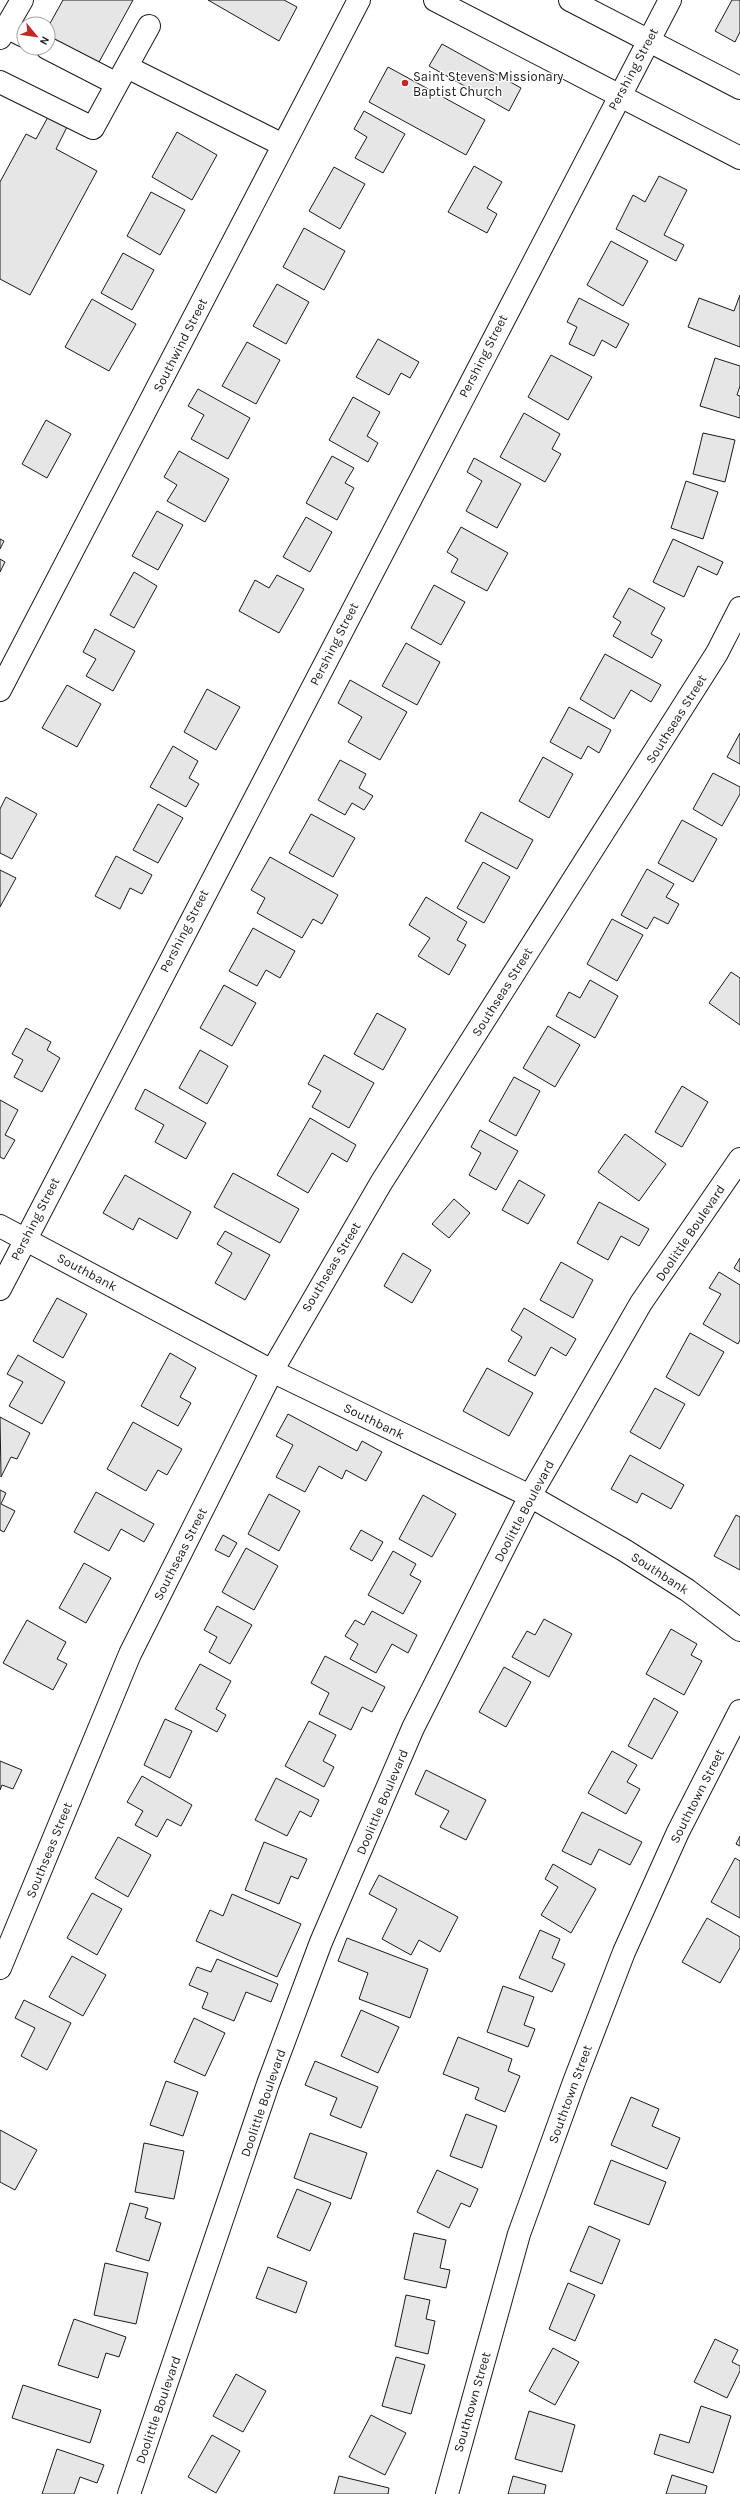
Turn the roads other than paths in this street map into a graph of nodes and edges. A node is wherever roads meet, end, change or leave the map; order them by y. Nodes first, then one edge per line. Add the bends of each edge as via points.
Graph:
1 (22, 0) edge
2 (359, 0) edge
3 (435, 0) edge
4 (570, 0) edge
5 (670, 0) edge
6 (149, 26) dead end
7 (10, 34) edge
8 (648, 40) junction
9 (56, 51) edge
10 (122, 76) junction
11 (0, 82) edge
12 (740, 88) edge
13 (619, 96) junction
14 (284, 145) junction
15 (740, 158) edge
16 (740, 608) edge
17 (0, 690) edge
18 (740, 1159) edge
19 (0, 1226) edge
20 (24, 1238) junction
21 (0, 1289) edge
22 (272, 1371) junction
23 (530, 1496) junction
24 (740, 1630) edge
25 (740, 1711) edge
26 (0, 1968) edge
27 (129, 2494) edge
28 (446, 2494) edge

1 - 7 street
2 - 14 street, Southwind Street
3 - 13 street
4 - 8 street
5 - 8 street, Pershing Street
6 - 10 street
8 - 12 street
8 - 13 street, Pershing Street
9 - 10 street
10 - 11 street via 93,128
10 - 14 street
13 - 15 street
13 - 20 street, Pershing Street
14 - 17 street, Southwind Street
16 - 22 street, Southseas Street via 717,653 382,1183
18 - 23 street, Doolittle Boulevard via 641,1303
19 - 20 street, Southbank
20 - 21 street, Pershing Street
20 - 22 street, Southbank
22 - 23 street, Southbank
22 - 26 street, Southseas Street via 130,1654
23 - 24 street, Southbank via 687,1590
23 - 27 street, Doolittle Boulevard via 413,1728 322,1942 268,2084
25 - 28 street, Southtown Street via 678,1832 624,1952 574,2082 519,2234

